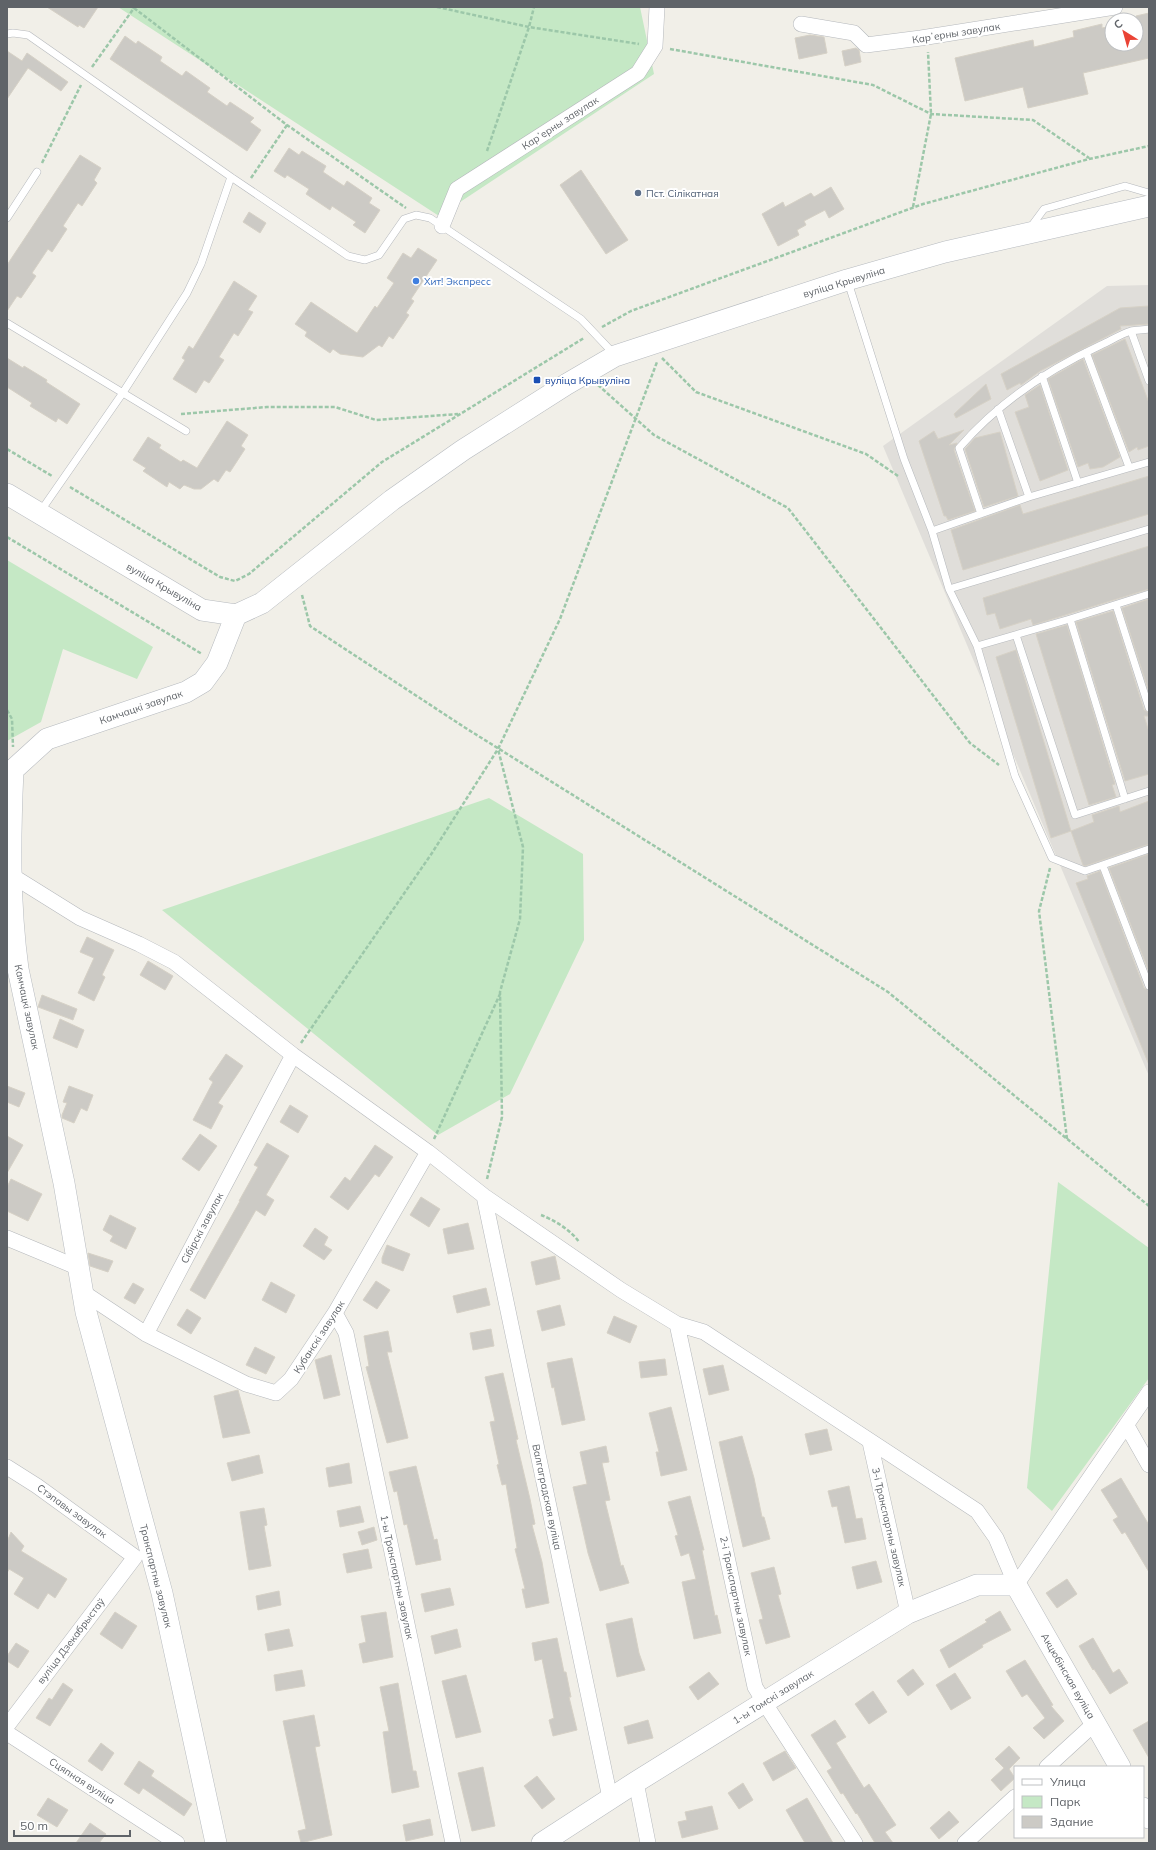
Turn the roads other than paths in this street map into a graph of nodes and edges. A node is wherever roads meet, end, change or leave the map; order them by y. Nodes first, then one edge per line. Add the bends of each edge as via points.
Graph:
1 (657, 7) edge
2 (1115, 7) edge
3 (801, 24) dead end
4 (7, 34) edge
5 (38, 172) dead end
6 (231, 177) junction
7 (1149, 193) edge
8 (1149, 206) edge
9 (7, 218) edge
10 (442, 226) junction
11 (1025, 234) junction
12 (847, 280) junction
13 (7, 323) edge
14 (1149, 329) edge
15 (1131, 331) junction
16 (1086, 352) junction
17 (615, 356) junction
18 (1042, 376) junction
19 (1149, 381) edge
20 (122, 394) junction
21 (998, 409) junction
22 (186, 431) dead end
23 (1149, 462) edge
24 (1129, 468) junction
25 (1078, 483) junction
26 (7, 494) edge
27 (1029, 497) junction
28 (39, 514) junction
29 (982, 514) junction
30 (1149, 529) edge
31 (932, 531) junction
32 (949, 589) junction
33 (1149, 594) edge
34 (1116, 605) junction
35 (236, 615) junction
36 (1070, 619) junction
37 (1016, 635) junction
38 (977, 646) junction
39 (1149, 708) edge
40 (10, 773) edge
41 (1149, 791) edge
42 (1125, 799) junction
43 (1149, 849) edge
44 (1103, 866) junction
45 (11, 875) junction
46 (1149, 986) edge
47 (293, 1055) junction
48 (428, 1152) junction
49 (484, 1196) junction
50 (7, 1238) edge
51 (79, 1268) junction
52 (85, 1302) junction
53 (335, 1313) junction
54 (677, 1324) junction
55 (146, 1334) junction
56 (1149, 1392) edge
57 (1127, 1426) junction
58 (870, 1442) junction
59 (1149, 1465) edge
60 (7, 1467) edge
61 (143, 1555) junction
62 (1016, 1585) junction
63 (908, 1613) junction
64 (764, 1702) junction
65 (1095, 1723) junction
66 (7, 1726) edge
67 (7, 1732) edge
68 (1048, 1766) edge
69 (1119, 1766) edge
70 (636, 1782) junction
71 (610, 1798) junction
72 (1014, 1798) edge
73 (177, 1843) edge
74 (216, 1843) edge
75 (453, 1843) edge
76 (542, 1843) edge
77 (648, 1843) edge
78 (855, 1843) edge
79 (964, 1843) edge

1 - 10 street, Карʼерны завулак via 655,46 638,73 457,189
2 - 3 street, Карʼерны завулак via 866,45 854,34
4 - 6 lane via 28,35
5 - 9 lane
6 - 10 lane via 348,256 365,260 379,255 404,219 416,215 430,218
6 - 20 lane via 201,264
7 - 11 lane via 1125,186 1044,209
8 - 11 main road, вуліца Крывуліна
10 - 17 lane via 580,319
11 - 12 main road, вуліца Крывуліна via 945,252
12 - 17 main road, вуліца Крывуліна
12 - 31 lane via 914,486
13 - 20 lane
14 - 15 lane
15 - 16 lane
15 - 19 lane
16 - 18 lane
16 - 24 lane
17 - 35 main road, вуліца Крывуліна via 585,372 463,450 392,500 262,603
18 - 21 lane
18 - 25 lane
20 - 22 lane
20 - 28 lane
21 - 27 lane
21 - 29 lane via 959,448
23 - 24 lane
24 - 25 lane
25 - 27 lane
26 - 28 main road, вуліца Крывуліна
27 - 29 lane
28 - 35 main road, вуліца Крывуліна via 202,610
29 - 31 lane
30 - 32 lane
31 - 32 lane
32 - 38 lane
33 - 34 lane
34 - 36 lane
34 - 39 lane
35 - 40 main road, Камчацкі завулак via 217,664 203,682 186,692 47,739
36 - 37 lane
36 - 42 lane
37 - 38 lane
37 - 42 lane via 1075,815
38 - 44 lane via 1016,776 1052,858 1085,871
40 - 45 main road, Камчацкі завулак
41 - 42 lane
43 - 44 lane
44 - 46 lane
45 - 47 street via 80,918 174,962
45 - 51 main road, Камчацкі завулак via 13,933 18,969 64,1182
47 - 48 street
47 - 55 street, Сібірскі завулак
48 - 49 street
48 - 53 street, Кубанскі завулак
49 - 54 street via 620,1290
49 - 71 street, Валгаградская вуліца
50 - 51 street
51 - 52 main road, Камчацкі завулак
52 - 55 street
52 - 61 main road, Транспартны завулак
53 - 55 street, Кубанскі завулак via 292,1379 276,1393 246,1384
53 - 75 street, 1-ы Транспартны завулак via 346,1333
54 - 58 street via 704,1332
54 - 64 street, 2-і Транспартны завулак via 756,1686
56 - 57 street
57 - 59 street
57 - 62 street
58 - 62 street via 977,1511 996,1538
58 - 63 street, 3-і Транспартны завулак
60 - 61 street, Стэпавы завулак
61 - 66 street, вуліца Дзекабрыстаў
61 - 74 main road, Транспартны завулак via 162,1593
62 - 63 main road, 1-ы Томскі завулак via 977,1585
62 - 65 main road, Акцюбінская вуліца
63 - 64 main road, 1-ы Томскі завулак
64 - 70 main road, 1-ы Томскі завулак
64 - 78 street, 2-і Транспартны завулак
65 - 68 street
65 - 69 main road, Акцюбінская вуліца
67 - 73 street, Сцяпная вуліца
70 - 71 main road, 1-ы Томскі завулак
70 - 77 street
71 - 76 main road, 1-ы Томскі завулак
72 - 79 street

